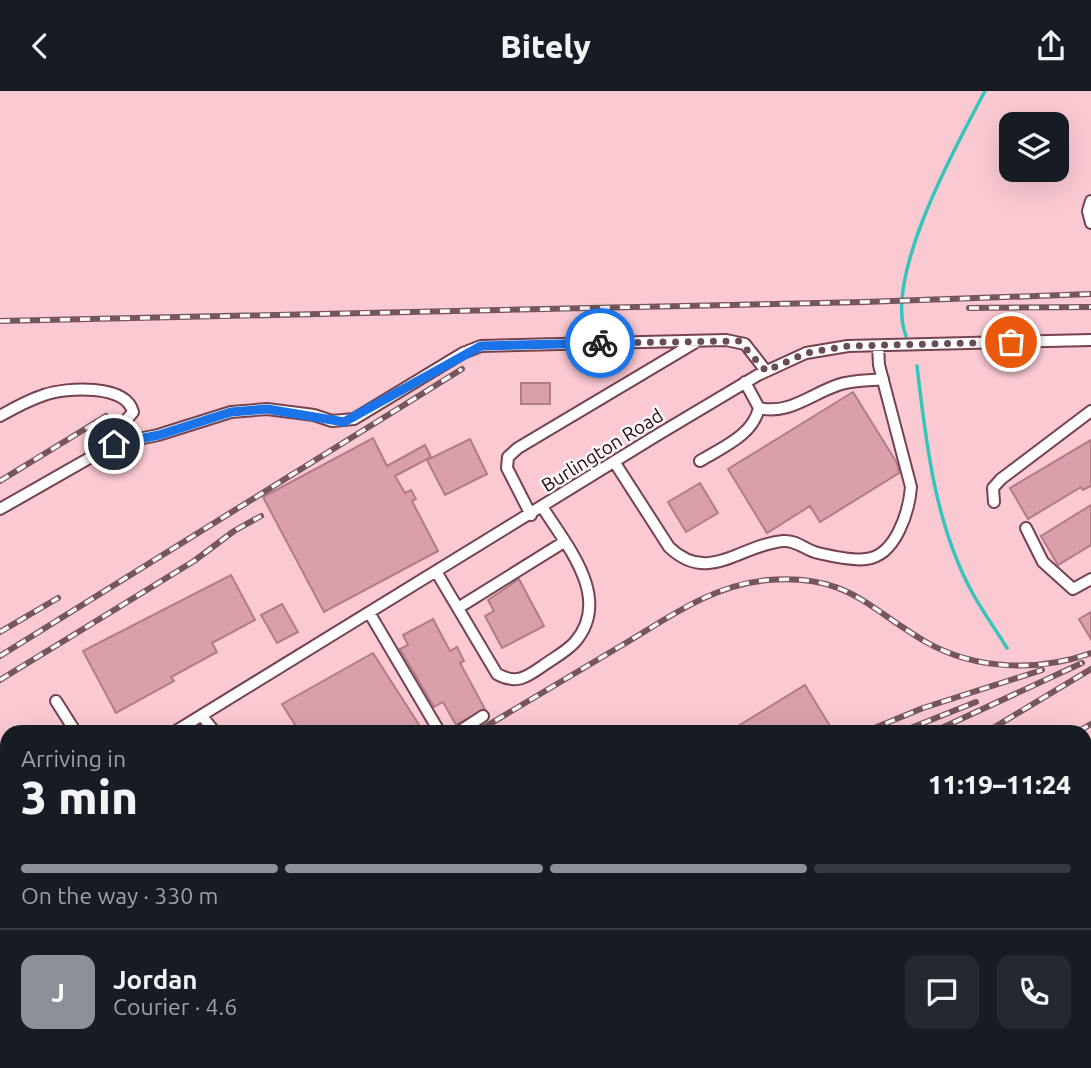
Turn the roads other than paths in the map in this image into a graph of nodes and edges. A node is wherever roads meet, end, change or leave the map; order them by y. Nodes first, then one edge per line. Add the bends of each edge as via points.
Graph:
1 (1091, 201) edge
2 (1091, 223) edge
3 (1091, 340) edge
4 (698, 341) junction
5 (878, 346) junction
6 (766, 371) junction
7 (883, 379) junction
8 (745, 382) junction
9 (759, 408) junction
10 (1091, 411) edge
11 (0, 416) edge
12 (128, 418) dead end
13 (701, 461) dead end
14 (615, 463) junction
15 (993, 502) dead end
16 (543, 508) junction
17 (0, 509) edge
18 (531, 515) junction
19 (1026, 529) dead end
20 (564, 541) junction
21 (437, 573) junction
22 (1091, 579) edge
23 (458, 608) junction
24 (370, 614) junction
25 (56, 701) dead end
26 (202, 716) junction
27 (483, 716) dead end
28 (71, 725) edge
29 (186, 725) edge
30 (209, 725) edge
31 (435, 725) edge
32 (469, 725) edge

1 - 2 street
3 - 5 street, Burlington Road
4 - 6 street via 739,341
4 - 17 street via 481,346 354,419 332,421 267,409 231,412 114,444
4 - 18 street via 508,457 507,468
5 - 6 street, Burlington Road via 806,353
5 - 7 street
6 - 8 street, Burlington Road
7 - 9 street via 840,384 787,409
7 - 14 street via 911,487 909,506 890,544 866,559 818,554 789,541 699,565 669,547
8 - 9 street
8 - 14 street, Burlington Road
9 - 13 street via 749,430
10 - 15 street via 1001,479 993,488
11 - 12 street via 46,394 69,390 124,397 133,412
14 - 16 street, Burlington Road
16 - 18 street, Burlington Road
16 - 20 street
18 - 21 street, Burlington Road
19 - 22 street via 1043,562 1073,589
20 - 23 street
20 - 23 street via 589,588 586,618 574,644 525,678 512,680 497,674
21 - 23 street
21 - 24 street, Burlington Road
24 - 26 street, Burlington Road
24 - 31 street
25 - 28 street
26 - 29 street, Burlington Road
26 - 30 street
27 - 32 street

